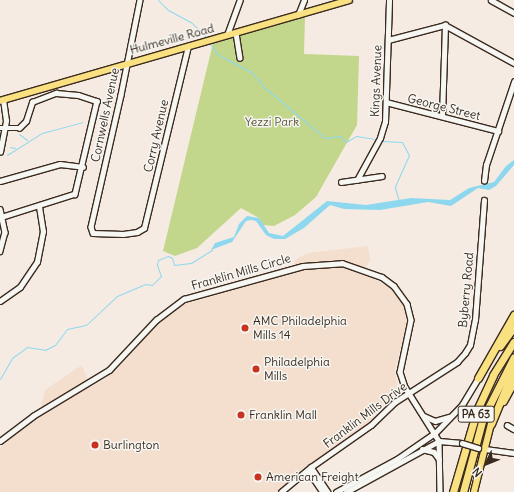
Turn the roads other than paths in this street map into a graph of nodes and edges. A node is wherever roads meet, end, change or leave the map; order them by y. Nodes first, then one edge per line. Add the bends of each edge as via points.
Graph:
1 (140, 0) edge
2 (240, 0) edge
3 (304, 0) edge
4 (349, 0) edge
5 (389, 0) edge
6 (491, 0) edge
7 (514, 13) edge
8 (298, 15) junction
9 (445, 25) junction
10 (236, 33) junction
11 (227, 35) junction
12 (388, 40) junction
13 (188, 46) junction
14 (240, 58) dead end
15 (126, 63) junction
16 (514, 64) edge
17 (514, 82) edge
18 (1, 101) edge
19 (386, 102) junction
20 (442, 116) junction
21 (3, 128) edge
22 (498, 131) junction
23 (0, 150) edge
24 (83, 167) junction
25 (382, 176) dead end
26 (357, 180) junction
27 (0, 181) edge
28 (484, 181) dead end
29 (341, 182) dead end
30 (484, 200) dead end
31 (40, 207) junction
32 (0, 209) edge
33 (1, 218) edge
34 (92, 233) joint
35 (0, 251) edge
36 (0, 302) edge
37 (514, 315) edge
38 (514, 327) edge
39 (514, 342) edge
40 (514, 357) edge
41 (514, 368) edge
42 (443, 371) joint
43 (478, 378) junction
44 (514, 381) edge
45 (408, 393) junction
46 (455, 413) junction
47 (422, 415) junction
48 (491, 424) junction
49 (507, 425) dead end
50 (514, 429) edge
51 (435, 433) junction
52 (0, 441) edge
53 (439, 441) junction
54 (422, 449) junction
55 (484, 449) junction
56 (514, 453) edge
57 (439, 461) junction
58 (309, 469) junction
59 (281, 492) edge
60 (323, 492) edge
61 (328, 492) edge
62 (336, 492) edge
63 (346, 492) edge
64 (440, 492) edge
65 (453, 492) edge
66 (463, 492) edge
67 (474, 492) edge

1 - 15 street, Cornwells Avenue
2 - 11 street
3 - 8 street
4 - 8 main road, Hulmeville Road
5 - 12 street, Kings Avenue
6 - 7 street
8 - 10 main road, Hulmeville Road
9 - 12 street
9 - 16 street
9 - 20 street
10 - 11 main road, Hulmeville Road
10 - 14 street
11 - 13 main road, Hulmeville Road
12 - 19 street, Kings Avenue
13 - 15 main road, Hulmeville Road
13 - 34 street, Corry Avenue via 148,218 142,230 123,234
15 - 18 main road, Hulmeville Road
15 - 34 street, Cornwells Avenue via 122,95 91,227
17 - 22 street
18 - 21 street
19 - 20 street, George Street
19 - 26 street, Kings Avenue via 385,122 379,141
20 - 22 street, George Street
21 - 23 street
21 - 24 street via 22,126 27,120 30,104 39,98 64,93 94,99 97,105
22 - 28 street via 486,165
24 - 27 street via 60,164
24 - 31 street via 75,194
25 - 26 street
26 - 29 street
30 - 42 street, Byberry Road via 475,320 470,345 457,362
31 - 33 street
31 - 36 street via 43,232 37,262 20,287
32 - 33 street
33 - 35 street via 5,232
37 - 43 highway
38 - 43 highway
39 - 65 highway, PA 63 via 493,375 477,410
40 - 66 highway, PA 63 via 485,413
41 - 48 highway
42 - 45 street, Franklin Mills Drive
43 - 46 street
44 - 48 highway
45 - 47 street
45 - 52 street, Franklin Mills Circle via 400,372 411,320 404,298 394,286 374,273 329,262 258,277 184,299 156,320 109,370 30,418
45 - 58 street, Franklin Mills Drive via 359,435
46 - 47 street via 440,421 430,420
46 - 51 street
47 - 51 street
48 - 55 main road
49 - 50 street
51 - 53 street
51 - 62 street via 399,457
53 - 54 street
53 - 55 street, bridge via 462,443
53 - 57 street
54 - 57 street via 434,452
54 - 63 street
55 - 56 street
55 - 67 main road
57 - 64 street
58 - 59 street, Franklin Mills Drive
58 - 60 street
58 - 61 street

